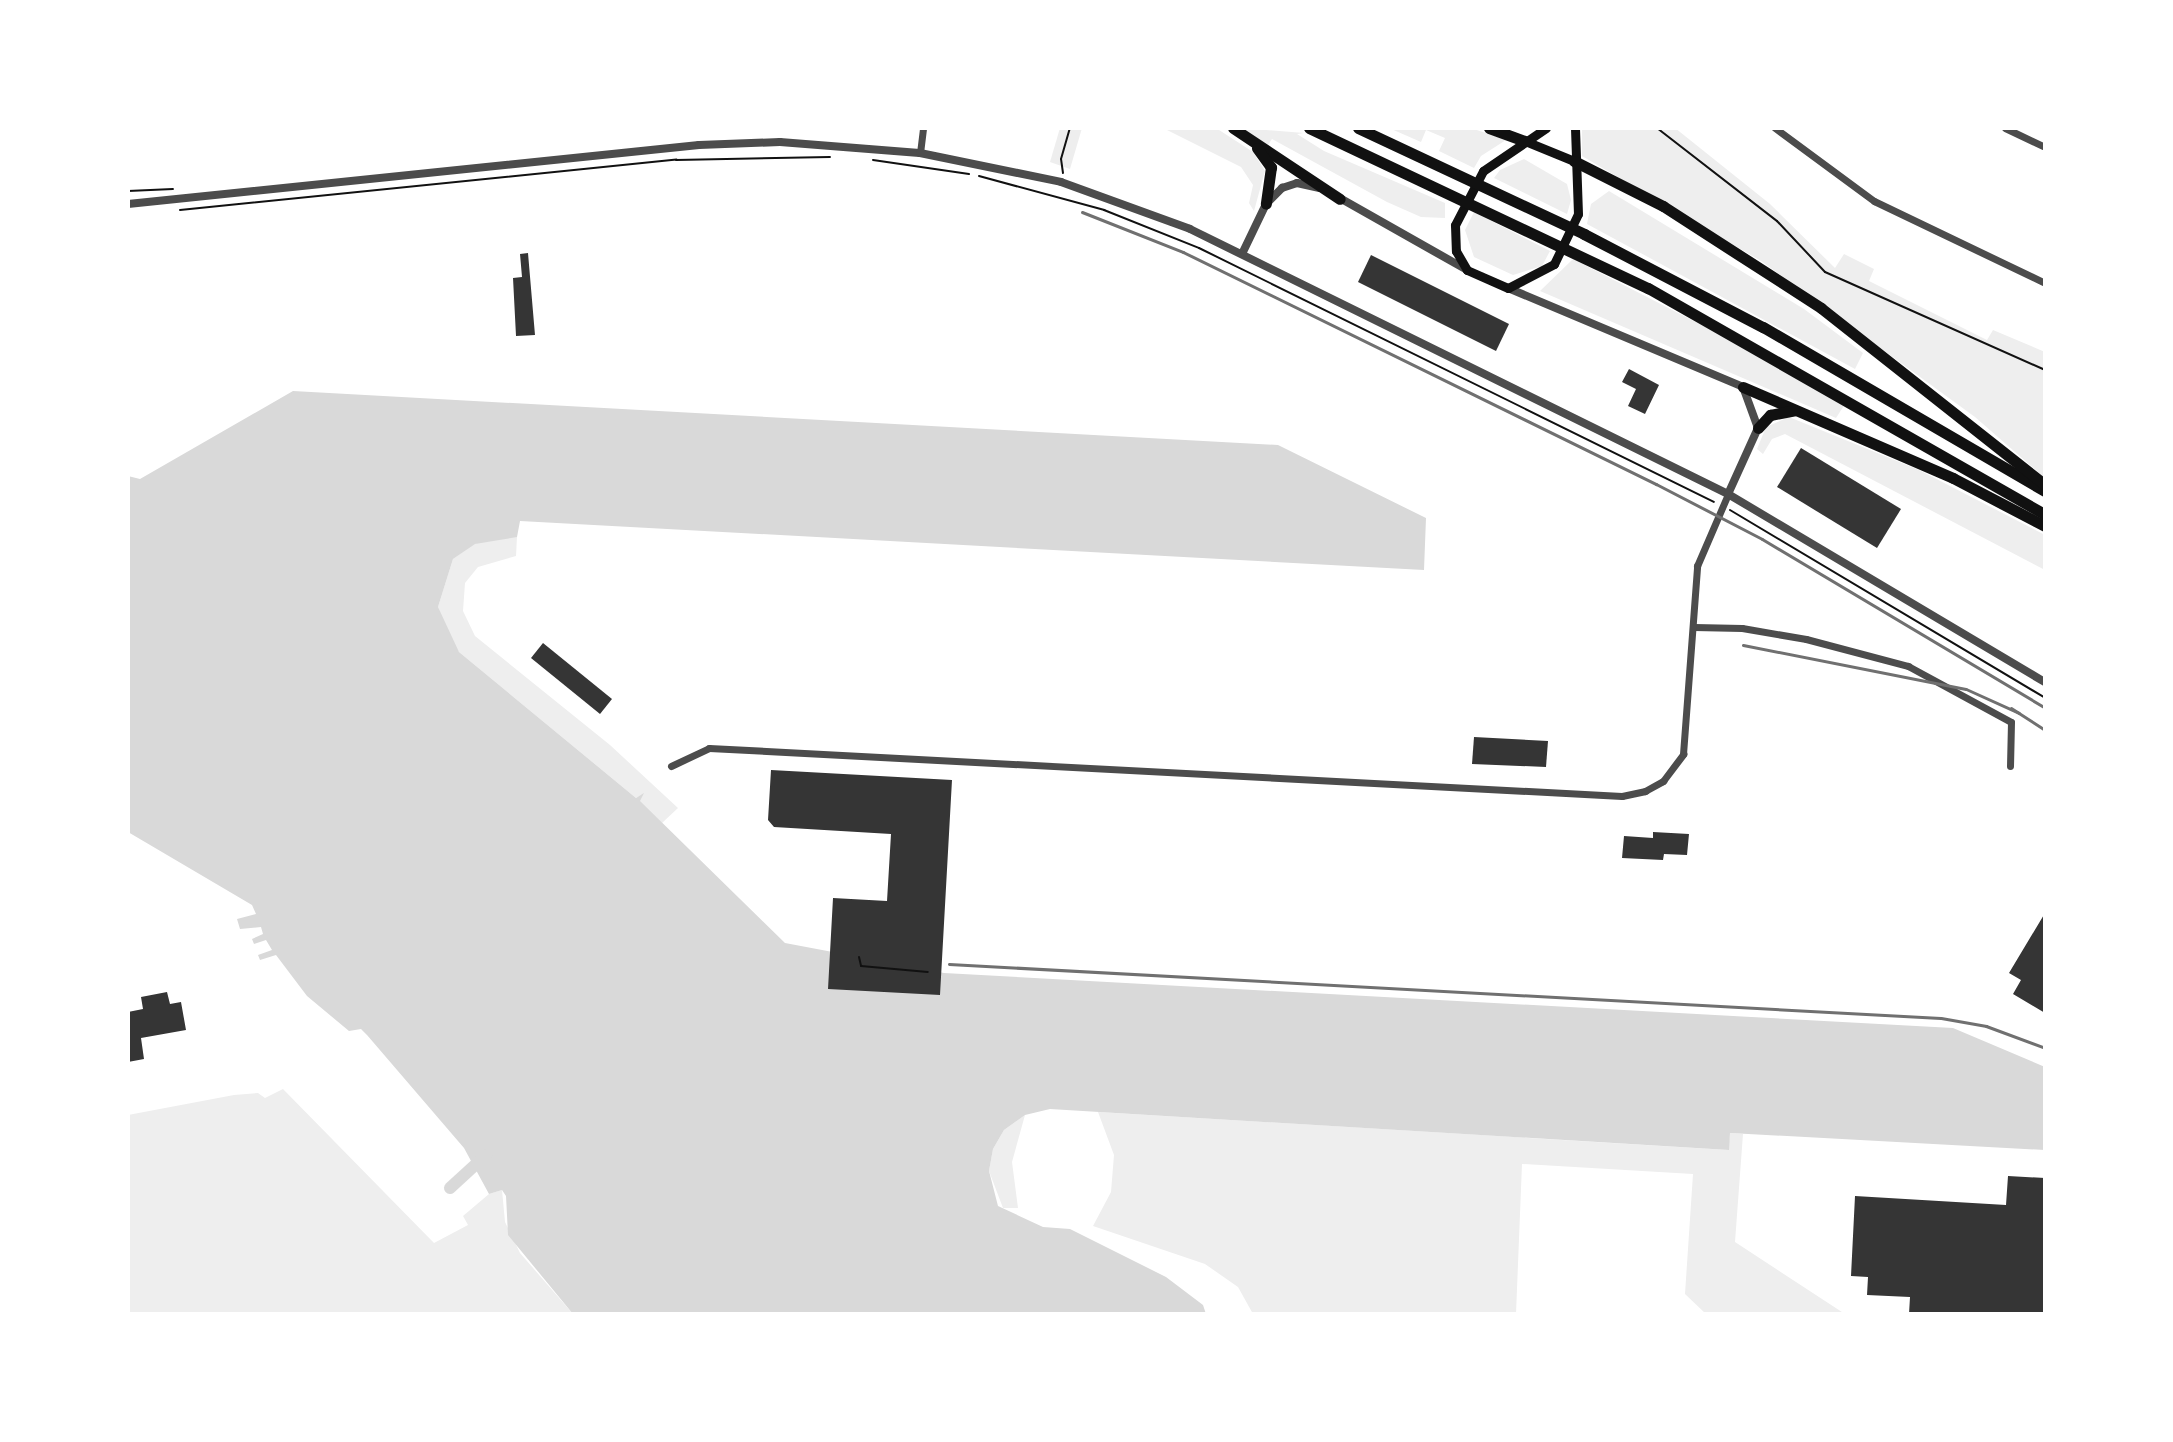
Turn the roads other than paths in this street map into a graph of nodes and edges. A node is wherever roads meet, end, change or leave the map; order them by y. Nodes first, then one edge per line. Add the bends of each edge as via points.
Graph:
1 (923, 128) edge
2 (1233, 128) edge
3 (1309, 128) edge
4 (1358, 128) edge
5 (1489, 128) edge
6 (1546, 128) edge
7 (1575, 128) edge
8 (1775, 128) edge
9 (2005, 128) edge
10 (1249, 138) junction
11 (1525, 141) junction
12 (2045, 147) edge
13 (920, 153) junction
14 (1574, 161) junction
15 (1340, 199) junction
16 (128, 204) edge
17 (1266, 204) junction
18 (1242, 254) junction
19 (1467, 270) junction
20 (2045, 283) edge
21 (1508, 288) junction
22 (1743, 387) junction
23 (1802, 410) junction
24 (1758, 428) junction
25 (2045, 488) edge
26 (1728, 494) junction
27 (2045, 514) edge
28 (2045, 526) edge
29 (1694, 627) junction
30 (2045, 682) edge
31 (671, 766) dead end
32 (2010, 766) dead end

1 - 13 street
2 - 10 highway
3 - 27 highway via 1648,288
4 - 25 highway via 1584,234 1749,320
5 - 11 highway
6 - 11 main road
7 - 14 main road
8 - 20 street via 1874,201
9 - 12 street
10 - 15 highway
10 - 17 highway via 1271,167
11 - 14 main road
11 - 19 main road via 1483,171 1461,209 1454,242
13 - 16 street via 805,143 699,145
13 - 18 street via 1061,182 1150,213
14 - 21 main road via 1578,214 1554,264
14 - 25 highway via 1663,206 1821,308
15 - 17 street via 1297,183 1282,188
15 - 19 street
17 - 18 street
18 - 26 street
19 - 21 main road
21 - 22 street
22 - 23 highway
22 - 24 street
23 - 24 highway via 1782,410
23 - 28 highway
24 - 26 street
26 - 29 street via 1697,566
26 - 30 street
29 - 31 street via 1683,754 1663,781 1622,796 709,748
29 - 32 street via 1755,630 1908,666 2011,722

